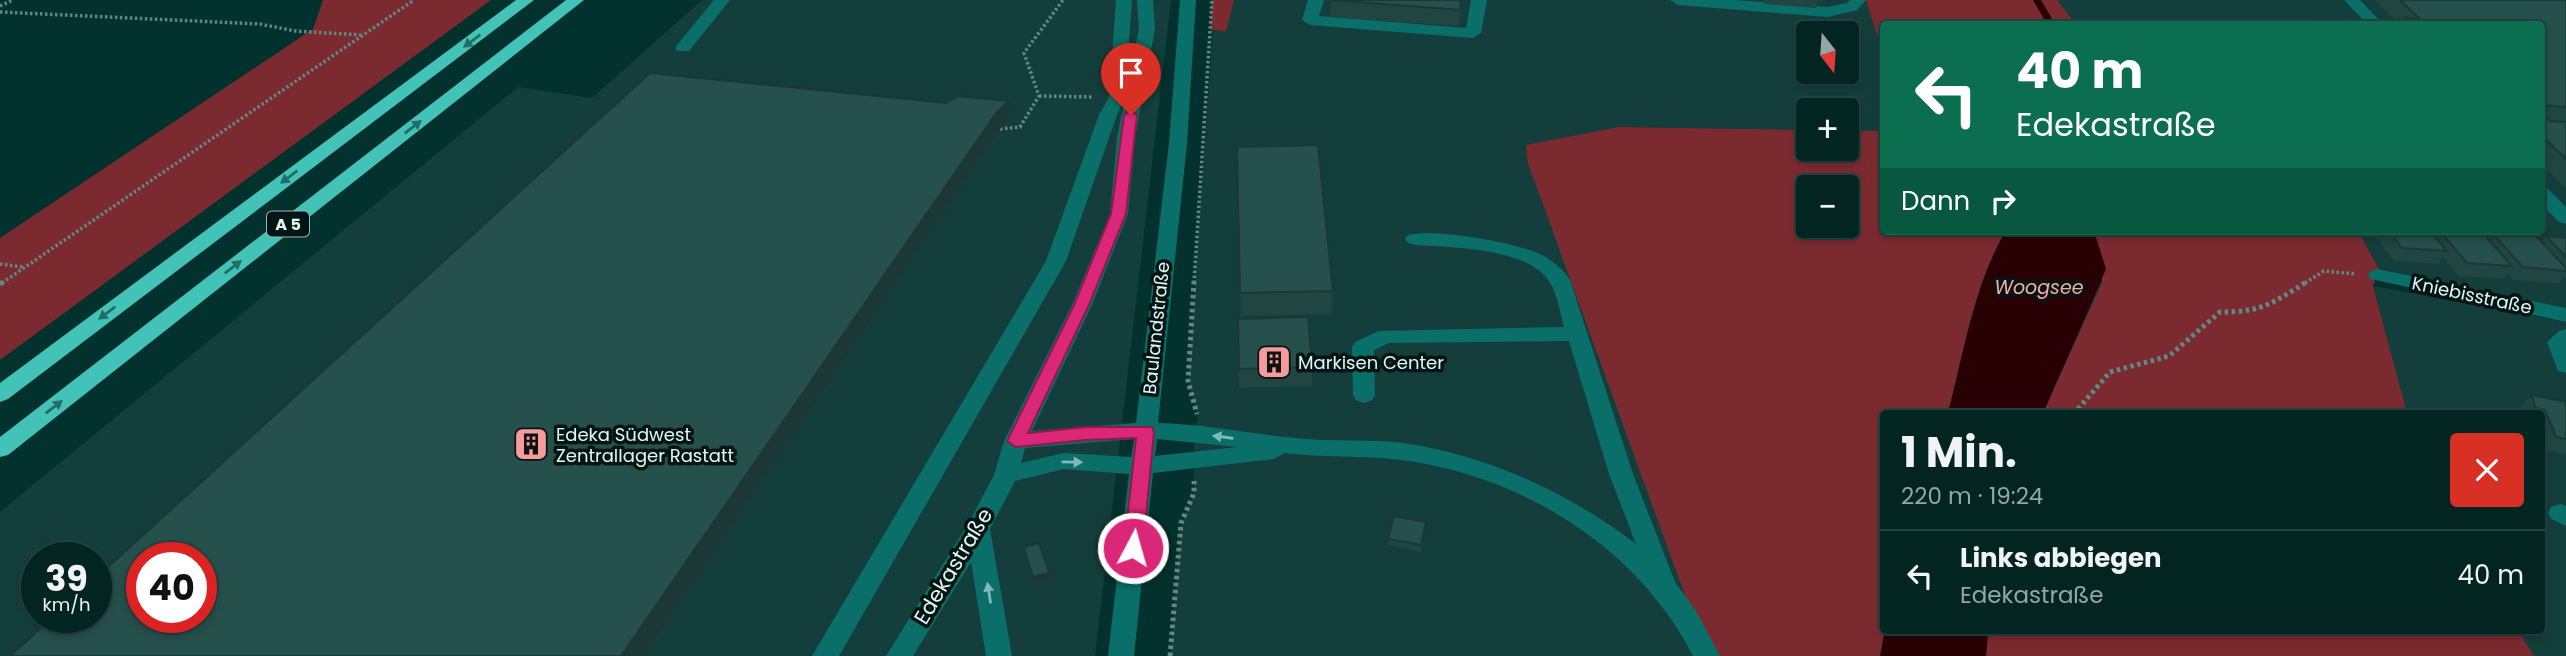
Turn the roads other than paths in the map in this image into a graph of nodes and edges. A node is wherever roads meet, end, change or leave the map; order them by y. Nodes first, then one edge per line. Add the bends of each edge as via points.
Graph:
1 (526, 0) edge
2 (576, 0) edge
3 (722, 0) edge
4 (1124, 0) edge
5 (1145, 0) edge
6 (1188, 0) edge
7 (1316, 0) edge
8 (1479, 0) edge
9 (1678, 0) edge
10 (1858, 0) edge
11 (2352, 0) edge
12 (2372, 21) edge
13 (683, 48) dead end
14 (2545, 197) edge
15 (2566, 218) edge
16 (1415, 239) dead end
17 (2378, 275) road end
18 (2566, 315) edge
19 (1577, 334) junction
20 (2566, 336) edge
21 (2566, 366) edge
22 (0, 394) edge
23 (1364, 395) dead end
24 (1146, 432) junction
25 (1016, 441) junction
26 (1300, 447) junction
27 (0, 449) edge
28 (1143, 467) junction
29 (1006, 475) junction
30 (978, 529) junction
31 (1667, 588) junction
32 (825, 656) edge
33 (899, 656) edge
34 (999, 656) edge
35 (1121, 656) edge
36 (1707, 656) edge

1 -> 22 highway, A 5
27 -> 2 highway, A 5
3 - 13 street
4 - 32 street via 1117,97 1056,261
5 - 25 street, Edekastraße via 1147,29 1126,138 1119,214 1082,305
6 - 24 street, Baulandstraße via 1178,144
7 - 8 street via 1310,20 1473,33
9 - 10 street via 1828,12 1852,7
11 - 12 street
14 - 15 street
16 - 19 street via 1471,243 1535,260 1553,270
17 - 18 street, Kniebisstraße
19 - 23 street via 1386,336 1363,346
19 - 31 street via 1621,474
20 - 21 street via 2558,342
24 - 25 street
26 -> 24 street via 1194,433
24 - 28 street, Baulandstraße
25 - 29 street, Edekastraße
26 - 28 street
26 - 31 street via 1399,451 1476,469 1529,489 1625,548
29 -> 28 street via 1064,461
28 - 35 street, Baulandstraße
29 - 30 street, Edekastraße
30 - 33 street, Edekastraße
34 -> 30 street
31 - 36 street

